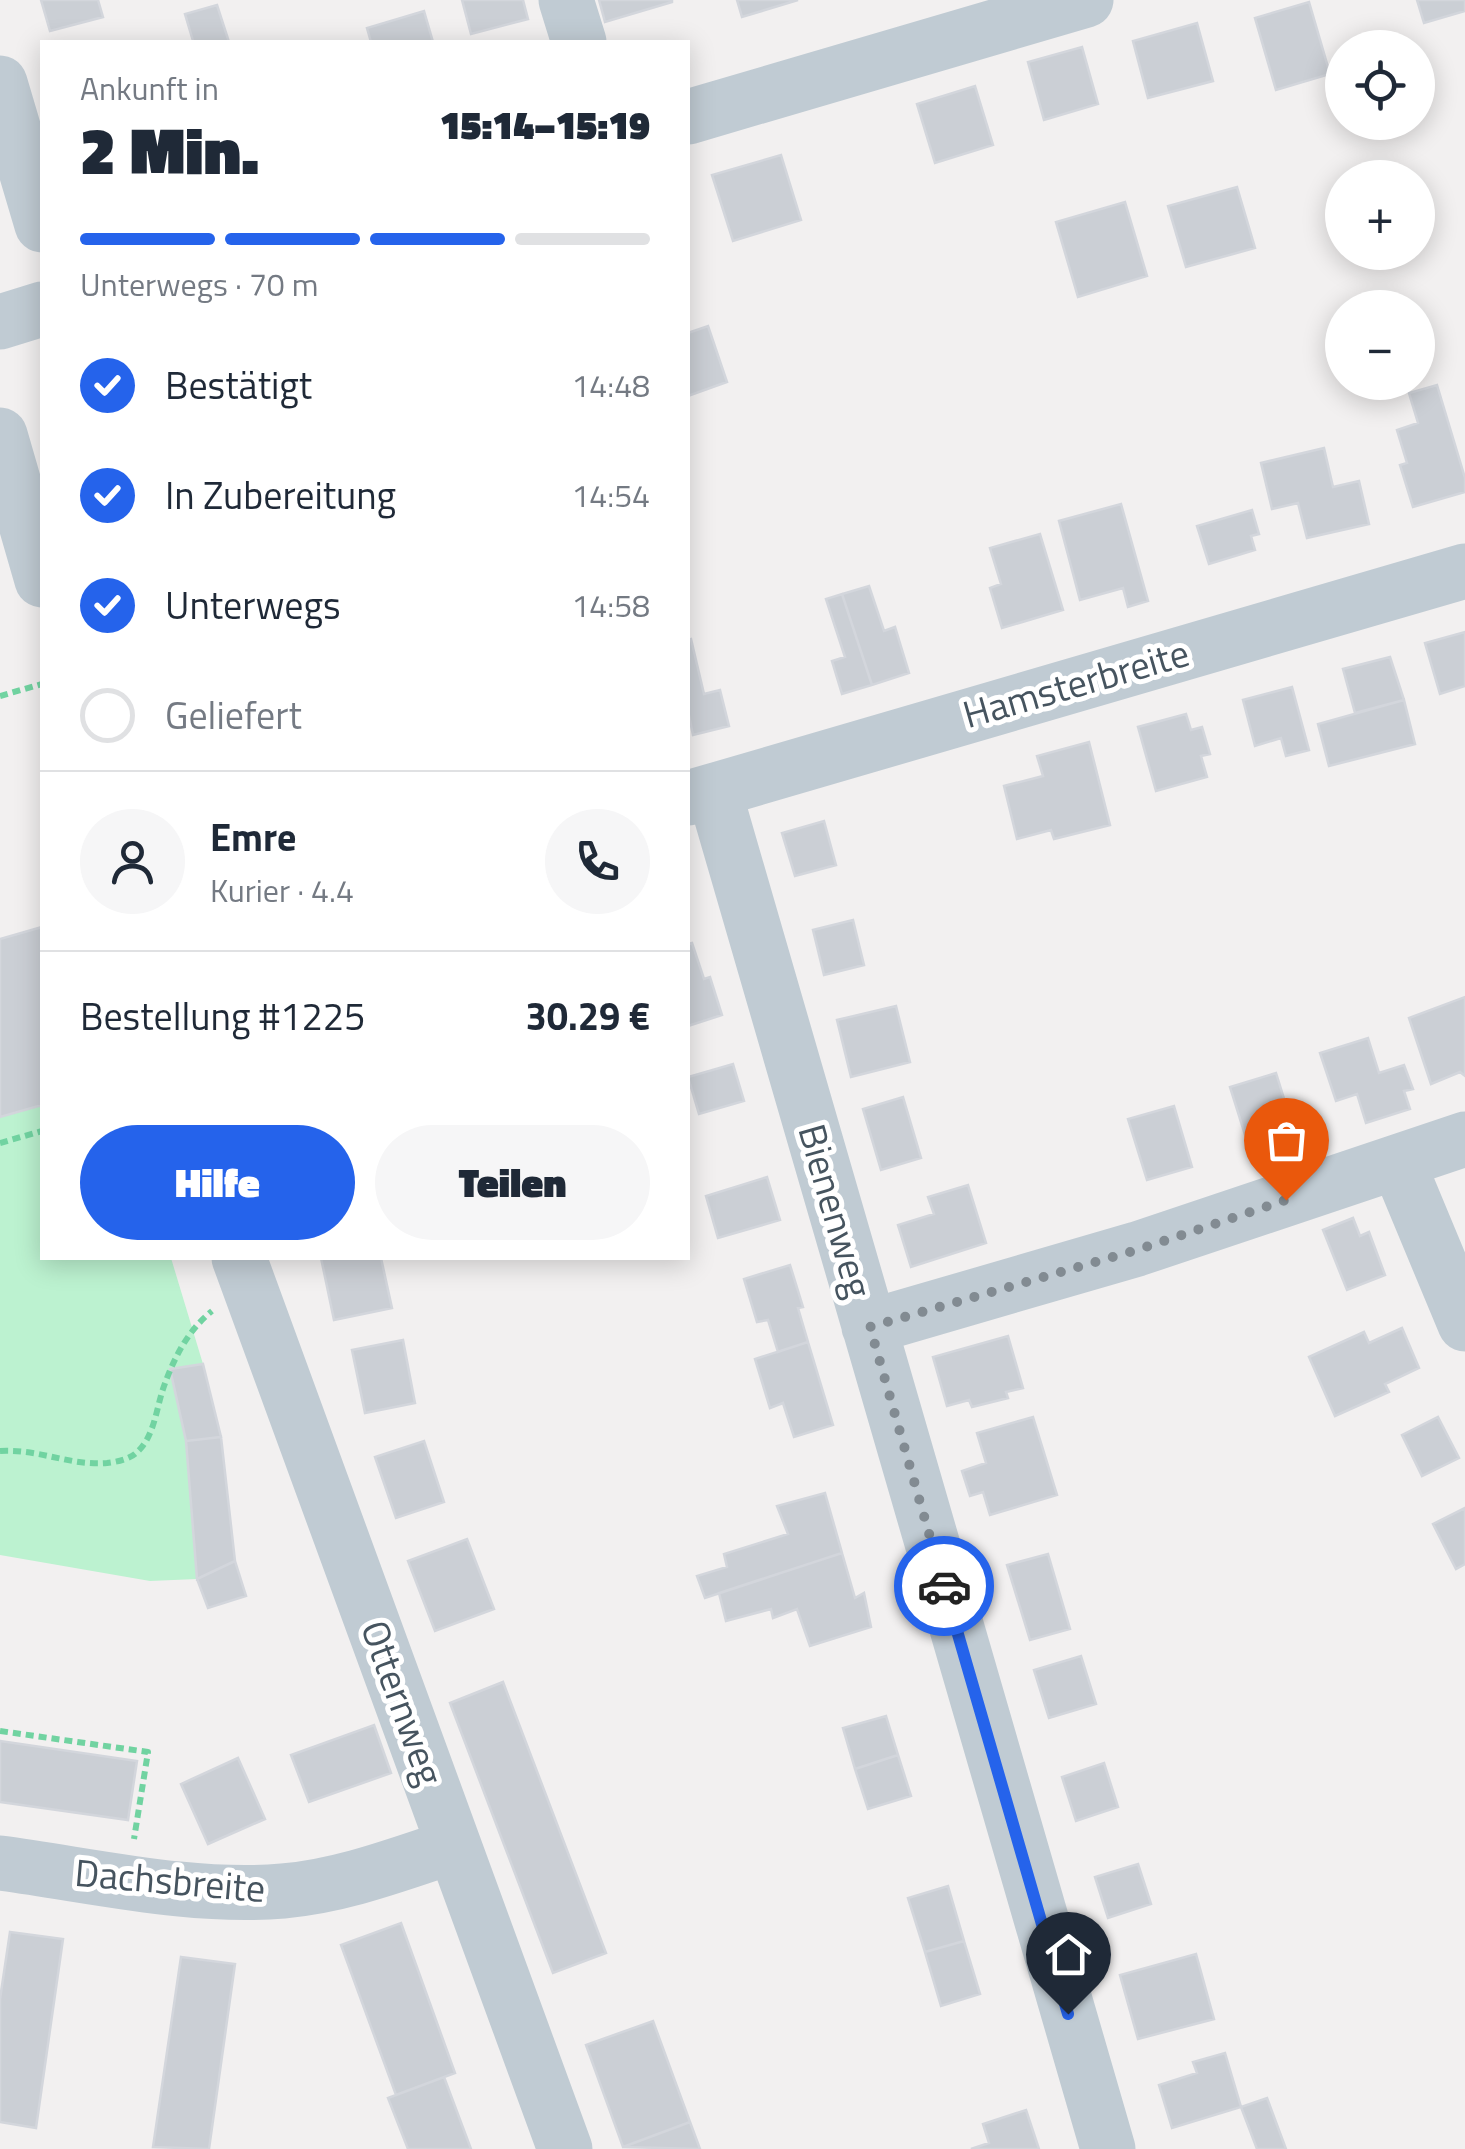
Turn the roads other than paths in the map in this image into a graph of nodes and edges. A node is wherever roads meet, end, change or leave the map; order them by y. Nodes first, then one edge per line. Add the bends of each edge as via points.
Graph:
1 (566, 0) edge
2 (1086, 0) edge
3 (578, 40) edge
4 (0, 83) edge
5 (690, 116) edge
6 (40, 218) edge
7 (40, 309) edge
8 (0, 322) edge
9 (0, 435) edge
10 (26, 565) edge
11 (1465, 570) edge
12 (701, 794) edge
13 (1465, 1138) edge
14 (1398, 1163) junction
15 (245, 1276) edge
16 (1465, 1324) edge
17 (870, 1327) junction
18 (454, 1846) junction
19 (0, 1862) edge
20 (565, 2149) edge
21 (1108, 2149) edge

1 - 3 street
2 - 5 street
4 - 6 street
7 - 8 street
9 - 10 street
11 - 12 street, Hamsterbreite
12 - 17 street, Bienenweg
13 - 14 street
14 - 16 street
14 - 17 street via 1137,1250
15 - 18 street, Otternweg
17 - 21 street, Bienenweg
18 - 19 street, Dachsbreite via 287,1891 216,1892
18 - 20 street, Otternweg

